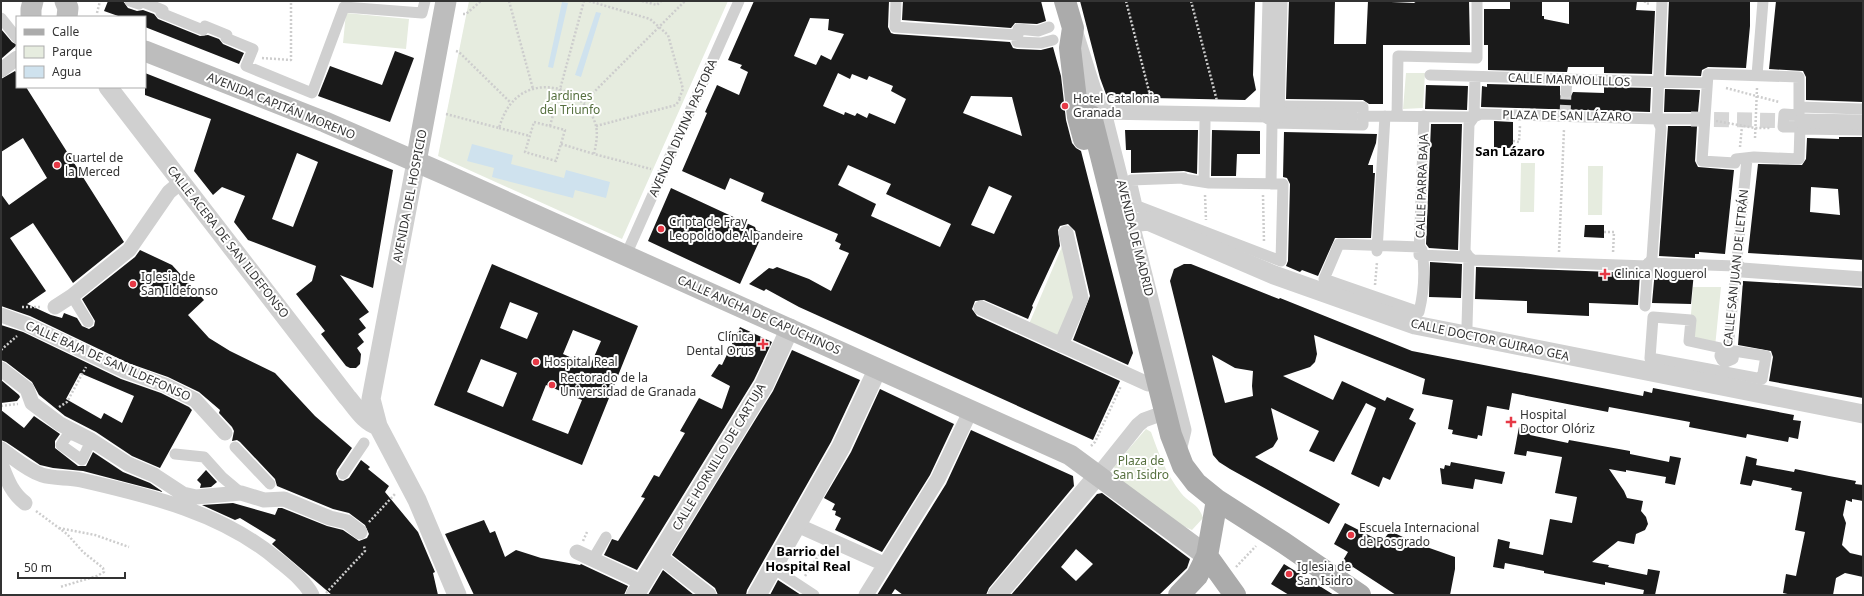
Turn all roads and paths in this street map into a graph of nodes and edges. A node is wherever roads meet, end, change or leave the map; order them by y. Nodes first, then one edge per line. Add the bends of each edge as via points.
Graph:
1 (29, 1) edge
2 (34, 1) edge
3 (100, 1) edge
4 (130, 1) edge
5 (290, 1) edge
6 (425, 1) edge
7 (446, 1) edge
8 (480, 1) edge
9 (509, 1) edge
10 (584, 1) edge
11 (589, 1) edge
12 (642, 1) edge
13 (661, 1) edge
14 (685, 1) edge
15 (739, 1) edge
16 (896, 1) edge
17 (1065, 1) edge
18 (1126, 1) edge
19 (1191, 1) edge
20 (1272, 1) edge
21 (1278, 1) edge
22 (1477, 1) edge
23 (1662, 1) edge
24 (1763, 1) edge
25 (97, 13) dead end
26 (463, 14) dead end
27 (28, 16) edge
28 (32, 16) edge
29 (1, 18) edge
30 (659, 27) junction
31 (1049, 27) dead end
32 (1073, 28) junction
33 (1018, 35) junction
34 (16, 37) edge
35 (1053, 40) dead end
36 (146, 51) edge
37 (456, 51) dead end
38 (261, 58) dead end
39 (16, 59) edge
40 (1, 70) edge
41 (1430, 75) dead end
42 (1757, 75) junction
43 (1475, 77) junction
44 (1567, 80) junction
45 (1657, 82) junction
46 (1707, 83) junction
47 (109, 88) edge
48 (533, 89) junction
49 (560, 89) junction
50 (1566, 92) tunnel mouth
51 (1756, 96) junction
52 (1150, 98) dead end
53 (679, 99) junction
54 (1217, 100) dead end
55 (584, 102) junction
56 (511, 103) junction
57 (693, 105) junction
58 (1863, 109) edge
59 (446, 114) dead end
60 (1097, 114) junction
61 (1275, 115) junction
62 (1357, 116) joint
63 (1385, 116) junction
64 (1397, 116) junction
65 (1424, 116) junction
66 (1564, 116) junction
67 (1474, 117) junction
68 (1520, 118) dead end
69 (1657, 119) junction
70 (1800, 119) junction
71 (1705, 120) junction
72 (1205, 122) dead end
73 (1863, 122) edge
74 (550, 126) junction
75 (596, 126) junction
76 (1742, 126) junction
77 (499, 128) junction
78 (1755, 128) junction
79 (1863, 130) edge
80 (530, 136) junction
81 (1755, 138) dead end
82 (1513, 141) dead end
83 (561, 144) junction
84 (594, 154) junction
85 (1743, 159) junction
86 (416, 162) junction
87 (662, 174) junction
88 (181, 182) junction
89 (1204, 182) junction
90 (1271, 184) junction
91 (1131, 223) junction
92 (1604, 232) dead end
93 (1066, 233) dead end
94 (1207, 233) junction
95 (1377, 249) junction
96 (1421, 252) junction
97 (1613, 254) dead end
98 (626, 255) junction
99 (1264, 255) junction
100 (1469, 257) junction
101 (1559, 260) dead end
102 (1648, 263) junction
103 (1736, 266) junction
104 (1376, 270) dead end
105 (1863, 272) edge
106 (1863, 279) edge
107 (1375, 285) dead end
108 (72, 296) junction
109 (1645, 306) dead end
110 (19, 307) dead end
111 (55, 307) joint
112 (981, 308) dead end
113 (1, 315) edge
114 (88, 322) dead end
115 (26, 324) junction
116 (1467, 326) dead end
117 (790, 328) junction
118 (1061, 345) junction
119 (1, 350) edge
120 (92, 356) junction
121 (878, 368) junction
122 (1, 369) edge
123 (1726, 370) junction
124 (1126, 374) junction
125 (1148, 384) junction
126 (373, 392) junction
127 (347, 397) junction
128 (35, 401) junction
129 (971, 410) junction
130 (1863, 414) edge
131 (1156, 416) junction
132 (378, 426) junction
133 (225, 433) dead end
134 (364, 443) dead end
135 (1174, 443) junction
136 (1091, 446) dead end
137 (235, 447) dead end
138 (1, 449) edge
139 (175, 454) dead end
140 (1, 464) edge
141 (344, 474) dead end
142 (1098, 475) junction
143 (407, 482) junction
144 (270, 484) dead end
145 (241, 493) junction
146 (176, 498) junction
147 (1217, 500) junction
148 (25, 503) joint
149 (797, 525) junction
150 (59, 528) junction
151 (360, 532) junction
152 (606, 537) dead end
153 (827, 542) junction
154 (1259, 543) dead end
155 (129, 546) dead end
156 (577, 552) dead end
157 (659, 556) junction
158 (1207, 556) junction
159 (593, 559) junction
160 (884, 564) junction
161 (1234, 570) dead end
162 (804, 578) dead end
163 (60, 586) dead end
164 (639, 589) edge
165 (312, 595) edge
166 (324, 595) edge
167 (457, 595) edge
168 (463, 595) edge
169 (709, 595) edge
170 (757, 595) edge
171 (814, 595) edge
172 (862, 595) edge
173 (866, 595) edge
174 (997, 595) edge
175 (1179, 595) edge
176 (1235, 595) edge
177 (1360, 595) edge

1 - 27 street
2 - 28 main road
3 - 25 path
4 - 6 street via 139,4 140,1 163,10 161,13 203,30 205,26 227,35 226,38 253,49 246,66 312,93 344,7 422,13
5 - 38 path via 291,60
7 - 86 main road, AVENIDA DEL HOSPICIO
8 - 26 path
9 - 48 path
10 - 49 path
11 - 30 path via 650,19
12 - 13 path via 657,5
14 - 30 path
15 - 57 street, AVENIDA DIVINA PASTORA
16 - 33 street via 895,27
17 - 32 main road, AVENIDA DE MADRID
18 - 52 path
19 - 54 path
20 - 61 street
21 - 61 street
22 - 64 street via 1477,58 1398,56
23 - 45 street
24 - 42 street
29 - 34 street
30 - 53 path via 668,35 683,89
30 - 55 path
31 - 33 street via 1038,31 1018,29
32 - 60 street, AVENIDA DE MADRID
32 - 125 main road, AVENIDA DE MADRID via 1070,48 1078,117
33 - 35 street via 1017,42 1041,43
36 - 86 main road, AVENIDA CAPITÁN MORENO via 325,122
37 - 56 path
39 - 40 street
41 - 43 street, CALLE MARMOLILLOS
42 - 46 street via 1708,74
42 - 51 path
42 - 70 street via 1799,77
43 - 44 street, CALLE MARMOLILLOS
43 - 67 street
44 - 45 street, CALLE MARMOLILLOS
44 - 50 street
45 - 46 street, CALLE MARMOLILLOS
45 - 69 street
46 - 51 path
46 - 71 street
47 - 88 street, CALLE ACERA DE SAN ILDEFONSO
48 - 49 path
48 - 56 path
49 - 55 path
49 - 74 path
51 - 70 path
51 - 78 path
53 - 57 path
53 - 75 path via 676,105
55 - 75 path
56 - 77 path via 502,116
57 - 87 street, AVENIDA DIVINA PASTORA
58 - 70 street
59 - 77 path
60 - 61 street
60 - 91 street, AVENIDA DE MADRID
60 - 135 main road, AVENIDA DE MADRID
61 - 62 street
61 - 90 street
62 - 63 street, PLAZA DE SAN LÁZARO
63 - 64 street, PLAZA DE SAN LÁZARO
63 - 95 street
64 - 65 street, PLAZA DE SAN LÁZARO
65 - 67 street, PLAZA DE SAN LÁZARO
65 - 96 street, CALLE PARRA BAJA
66 - 67 street, PLAZA DE SAN LÁZARO via 1481,114
66 - 69 street, PLAZA DE SAN LÁZARO
66 - 101 path
67 - 100 street via 1469,124 1465,251
68 - 82 path via 1520,142
69 - 71 street, PLAZA DE SAN LÁZARO
69 - 102 street via 1661,128 1652,258
70 - 73 street
70 - 78 path
70 - 79 street
70 - 85 street via 1799,159
71 - 76 path
71 - 85 street via 1702,161 1735,163 1736,159
72 - 89 street
74 - 80 path via 534,122
74 - 83 path via 565,130
75 - 84 path
76 - 78 path
76 - 85 path
77 - 80 path
78 - 81 path
80 - 83 path via 525,152 556,161
83 - 84 path
84 - 87 path
85 - 103 street, CALLE SAN JUAN DE LETRÁN
86 - 98 main road, CALLE ANCHA DE CAPUCHINOS
86 - 126 street, AVENIDA DEL HOSPICIO
87 - 98 street, AVENIDA DIVINA PASTORA
88 - 108 street via 169,192 130,250
88 - 127 street, CALLE ACERA DE SAN ILDEFONSO
89 - 90 street
89 - 94 path
89 - 94 street via 1184,178 1131,180 1137,206
90 - 99 path via 1271,187 1263,187
90 - 99 street via 1283,184 1281,262
91 - 130 street, CALLE DOCTOR GUIRAO GEA via 1148,221 1274,275 1415,325
91 - 135 street, AVENIDA DE MADRID via 1182,430
92 - 97 path via 1614,232
93 - 118 street via 1081,298
94 - 99 street
95 - 96 street
95 - 96 street, CALLE PARRA BAJA via 1339,244 1324,279 1419,312 1422,297
96 - 100 street
98 - 117 main road, CALLE ANCHA DE CAPUCHINOS
100 - 102 street via 1473,260 1648,266
100 - 116 street
102 - 103 street
102 - 109 street
103 - 105 street via 1743,263
103 - 106 street via 1742,270
103 - 123 street, CALLE SAN JUAN DE LETRÁN
104 - 107 path
108 - 111 street
108 - 114 street
110 - 111 path
112 - 118 street
113 - 115 street, CALLE BAJA DE SAN ILDEFONSO
115 - 119 path
115 - 120 street, CALLE BAJA DE SAN ILDEFONSO
117 - 121 main road, CALLE ANCHA DE CAPUCHINOS
117 - 157 street, CALLE HORNILLO DE CARTUJA via 764,385
118 - 124 street
120 - 128 path via 67,402 53,410
120 - 133 street, CALLE BAJA DE SAN ILDEFONSO via 165,385 195,400
121 - 129 main road, CALLE ANCHA DE CAPUCHINOS
121 - 149 street via 841,447
122 - 128 street via 27,389
123 - 123 street via 1650,358 1653,317 1690,320 1689,341 1721,348 1720,356
124 - 125 street
124 - 136 path
125 - 131 main road, AVENIDA DE MADRID
126 - 127 street via 359,398
126 - 132 street, CALLE ACERA DE SAN ILDEFONSO via 372,399
126 - 143 street
127 - 132 street, CALLE ACERA DE SAN ILDEFONSO via 365,418
128 - 146 street via 64,428 91,440 128,464 154,475
129 - 142 main road, CALLE ANCHA DE CAPUCHINOS via 1070,454
129 - 160 street via 938,480
131 - 135 main road, AVENIDA DE MADRID
131 - 142 street via 1138,425
132 - 143 street, CALLE ACERA DE SAN ILDEFONSO
134 - 141 street
135 - 147 main road, AVENIDA DE MADRID via 1183,466 1196,483
137 - 144 street
138 - 146 street via 43,475 79,479
139 - 145 street via 204,457
140 - 148 street via 7,482 16,496
142 - 158 main road
142 - 174 street
143 - 151 path
143 - 167 street
143 - 168 street
145 - 146 street
145 - 151 street via 264,500 284,499 330,518 347,522
146 - 165 street via 265,548 294,573
147 - 158 main road
147 - 177 main road, AVENIDA DE MADRID
148 - 150 path
149 - 160 street
149 - 170 street
150 - 155 path via 95,535
150 - 163 path via 103,568 104,572
151 - 166 path via 365,551
152 - 159 street
153 - 162 path
153 - 171 street via 799,528 776,570
153 - 172 street via 879,565
154 - 161 path
156 - 159 street, CALLE HORNILLO DE CARTUJA
157 - 164 street, CALLE HORNILLO DE CARTUJA
157 - 169 street
158 - 175 main road via 1198,576
158 - 176 main road
159 - 164 street, CALLE HORNILLO DE CARTUJA
160 - 173 street

